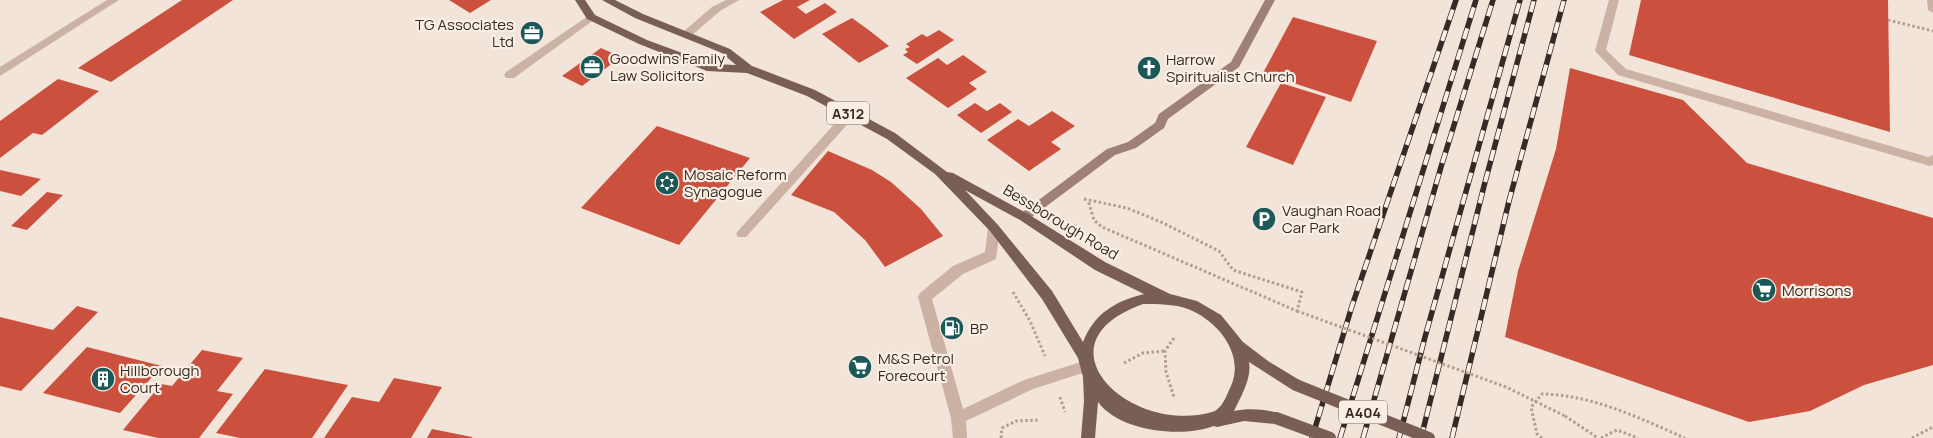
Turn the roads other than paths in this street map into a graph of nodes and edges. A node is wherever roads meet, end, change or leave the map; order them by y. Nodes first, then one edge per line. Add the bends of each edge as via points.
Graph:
1 (114, 0) edge
2 (580, 0) edge
3 (606, 0) edge
4 (734, 0) edge
5 (1270, 0) edge
6 (1614, 0) edge
7 (1932, 0) edge
8 (1933, 10) edge
9 (591, 17) junction
10 (688, 34) junction
11 (748, 69) junction
12 (0, 72) edge
13 (510, 75) dead end
14 (850, 114) junction
15 (1933, 159) edge
16 (939, 171) junction
17 (1024, 217) junction
18 (994, 228) junction
19 (742, 234) dead end
20 (1167, 299) junction
21 (1238, 346) junction
22 (1087, 367) junction
23 (958, 418) junction
24 (1193, 430) edge
25 (960, 438) edge
26 (1088, 438) edge
27 (1330, 438) edge
28 (1429, 438) edge

1 - 12 street
2 - 9 main road
3 - 10 main road, Bessborough Road / A312
4 - 10 street via 716,9
5 - 17 street via 1235,64 1163,117 1160,125 1132,145 1111,152
6 - 15 street via 1600,51 1622,72 1930,162
7 - 8 street
9 - 11 main road, Bessborough Road / A312 via 643,42 711,68
9 - 13 street
10 - 11 main road, Bessborough Road / A312 via 726,51
11 - 14 main road, Bessborough Road / A312 via 811,92
14 - 16 main road, Bessborough Road / A312 via 907,146
14 - 19 street
16 - 17 main road, Bessborough Road
16 - 18 main road, Bessborough Road
17 - 20 main road, Bessborough Road via 1100,266
18 - 22 main road, Bessborough Road via 1047,295
18 - 23 street via 991,255 958,270 925,298
20 - 21 main road via 1192,305 1216,319
20 - 22 main road via 1143,299 1108,315 1094,332
21 - 24 main road via 1243,368 1226,411
21 - 28 main road, A404, bridge via 1296,385
22 - 23 street via 1030,384
22 - 24 main road via 1105,400 1130,419 1149,425
22 - 26 main road via 1091,401
23 - 25 street
24 - 27 main road, A404, bridge via 1244,415 1276,418

